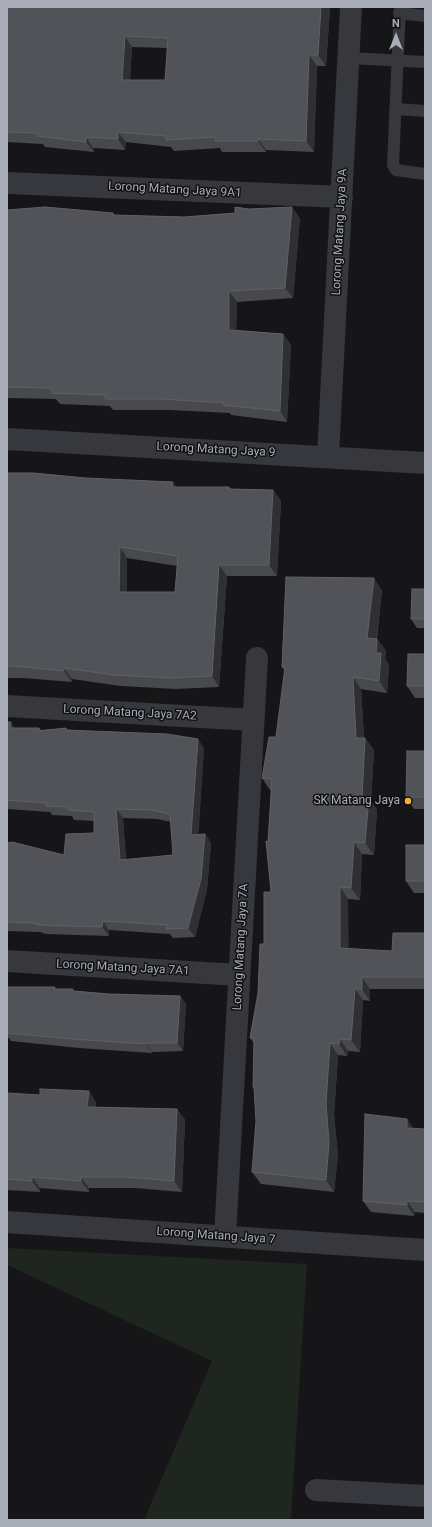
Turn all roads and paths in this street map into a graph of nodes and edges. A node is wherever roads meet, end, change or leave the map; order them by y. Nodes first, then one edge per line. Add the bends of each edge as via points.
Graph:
1 (351, 7) edge
2 (400, 10) edge
3 (425, 16) edge
4 (349, 58) junction
5 (398, 61) junction
6 (425, 62) edge
7 (395, 109) junction
8 (425, 111) edge
9 (425, 174) edge
10 (7, 182) edge
11 (342, 198) junction
12 (7, 439) edge
13 (328, 456) junction
14 (425, 463) edge
15 (257, 658) dead end
16 (7, 706) edge
17 (253, 720) junction
18 (7, 961) edge
19 (239, 974) junction
20 (7, 1222) edge
21 (225, 1236) junction
22 (425, 1250) edge
23 (316, 1490) dead end
24 (425, 1496) edge

1 - 4 street, Lorong Matang Jaya 9A
2 - 3 lane
2 - 5 lane
4 - 5 lane
4 - 11 street, Lorong Matang Jaya 9A
5 - 6 lane
5 - 7 lane
7 - 8 lane
7 - 9 lane via 393,164 396,170
10 - 11 street, Lorong Matang Jaya 9A1
11 - 13 street, Lorong Matang Jaya 9A
12 - 13 street, Lorong Matang Jaya 9
13 - 14 street, Lorong Matang Jaya 9
15 - 17 street, Lorong Matang Jaya 7A
16 - 17 street, Lorong Matang Jaya 7A2
17 - 19 street, Lorong Matang Jaya 7A
18 - 19 street, Lorong Matang Jaya 7A1
19 - 21 street, Lorong Matang Jaya 7A
20 - 21 street, Lorong Matang Jaya 7
21 - 22 street, Lorong Matang Jaya 7
23 - 24 street

